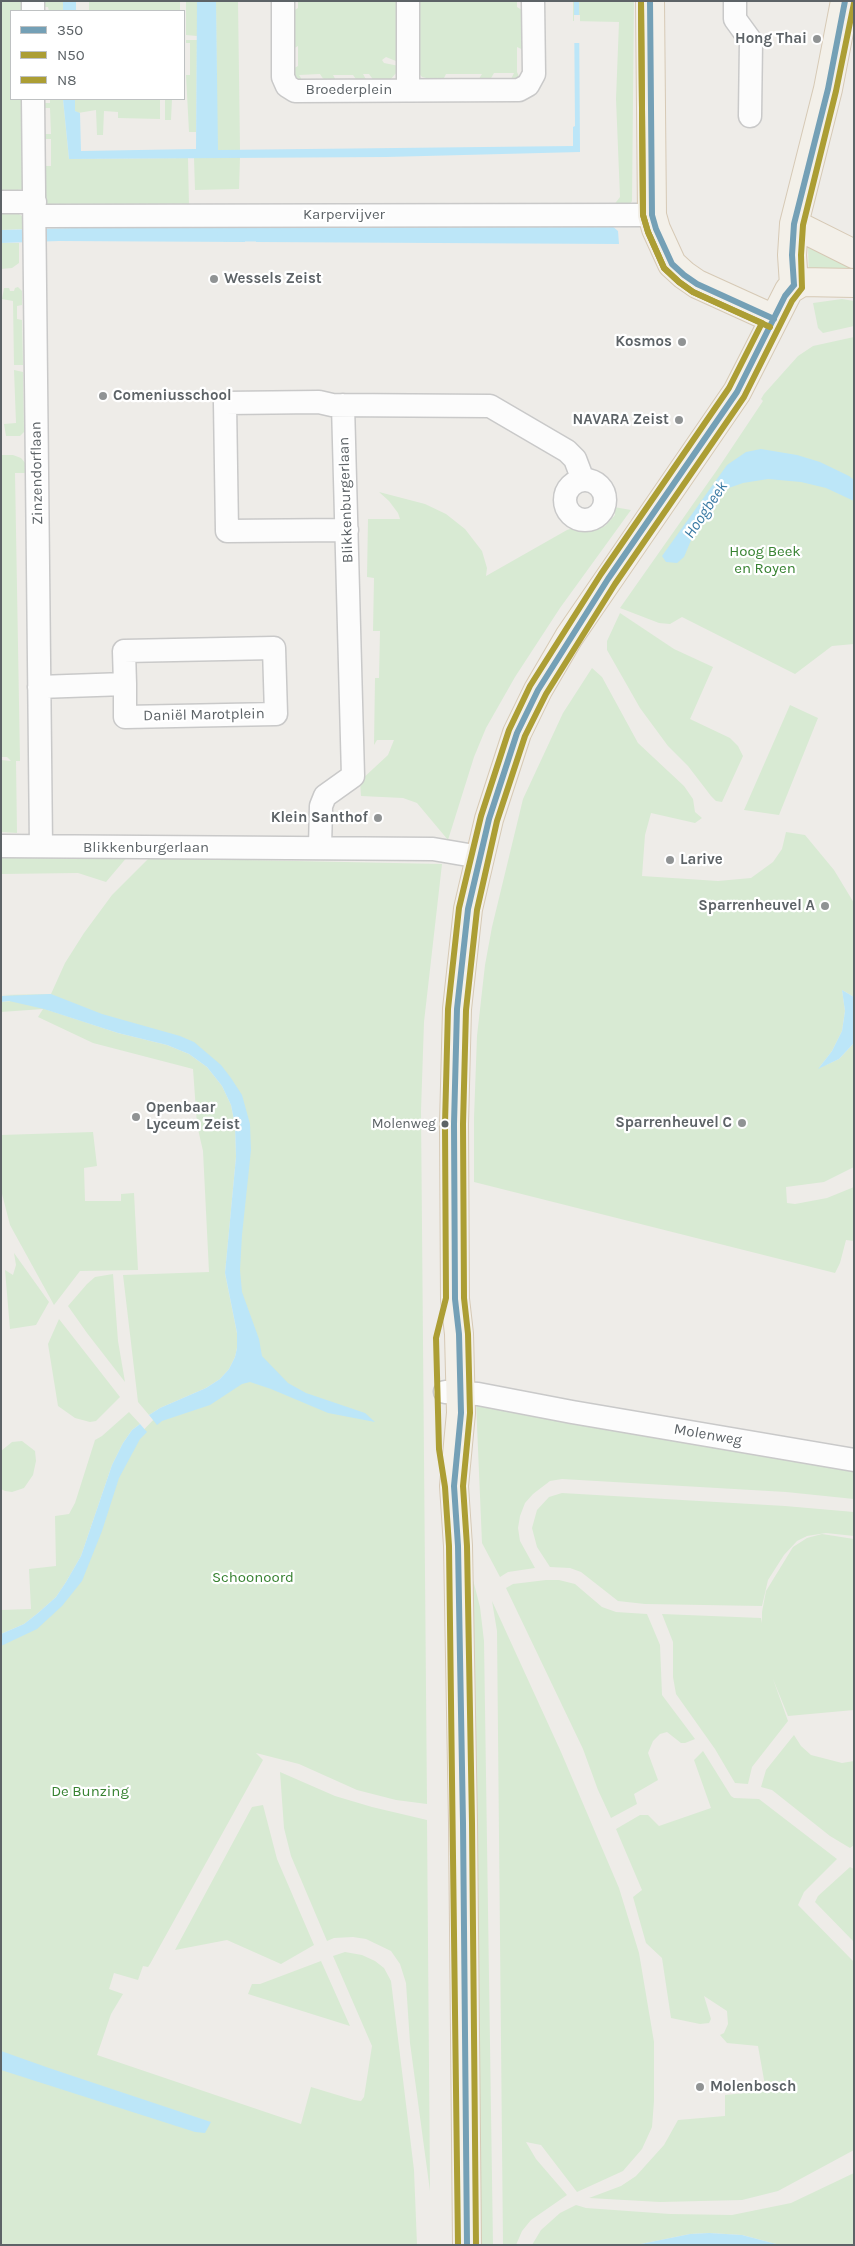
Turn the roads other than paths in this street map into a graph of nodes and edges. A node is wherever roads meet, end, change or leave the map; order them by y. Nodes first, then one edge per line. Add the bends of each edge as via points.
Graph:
1 (283, 1) edge
2 (408, 1) edge
3 (533, 1) edge
4 (650, 1) edge
5 (735, 1) edge
6 (846, 1) edge
7 (408, 90) junction
8 (33, 100) edge
9 (750, 116) dead end
10 (1, 202) edge
11 (35, 214) junction
12 (652, 215) junction
13 (794, 224) junction
14 (854, 254) edge
15 (854, 283) edge
16 (794, 285) junction
17 (854, 297) edge
18 (774, 319) junction
19 (343, 405) junction
20 (583, 480) dead end
21 (346, 530) junction
22 (125, 684) junction
23 (39, 687) junction
24 (1, 846) edge
25 (41, 846) junction
26 (320, 848) junction
27 (480, 856) junction
28 (453, 1392) junction
29 (854, 1460) edge
30 (467, 2245) edge

1 - 7 street, Broederplein via 283,76 287,86 295,91
2 - 7 street, Broederplein
3 - 7 street, Broederplein via 534,74 528,85 519,90
4 - 12 main road
5 - 9 street via 735,19 751,41
6 - 13 main road
8 - 11 street, Zinzendorflaan
10 - 11 street, Karpervijver
11 - 12 street, Karpervijver
11 - 23 street, Zinzendorflaan
12 - 18 main road via 664,250 684,275
13 - 14 main road
13 - 16 main road
15 - 16 main road via 802,282
16 - 18 main road
17 - 18 main road via 816,297 801,302
18 - 27 main road via 737,392 608,578 538,690 518,733 489,818
19 - 20 street via 490,406 567,451 575,459
19 - 21 street, Blikkenburgerlaan
19 - 21 street via 319,402 225,403 227,531
21 - 26 street, Blikkenburgerlaan via 354,776 325,796 321,806
22 - 22 street, Daniël Marotplein via 124,651 274,648 276,714 125,717
22 - 23 street
23 - 25 street, Zinzendorflaan
24 - 25 street, Blikkenburgerlaan
25 - 26 street, Blikkenburgerlaan
26 - 27 street, Blikkenburgerlaan via 433,849
27 - 28 main road via 468,909 457,1009 455,1299 445,1338
28 - 29 street, Molenweg
28 - 30 main road via 448,1450 454,1486 458,1556

